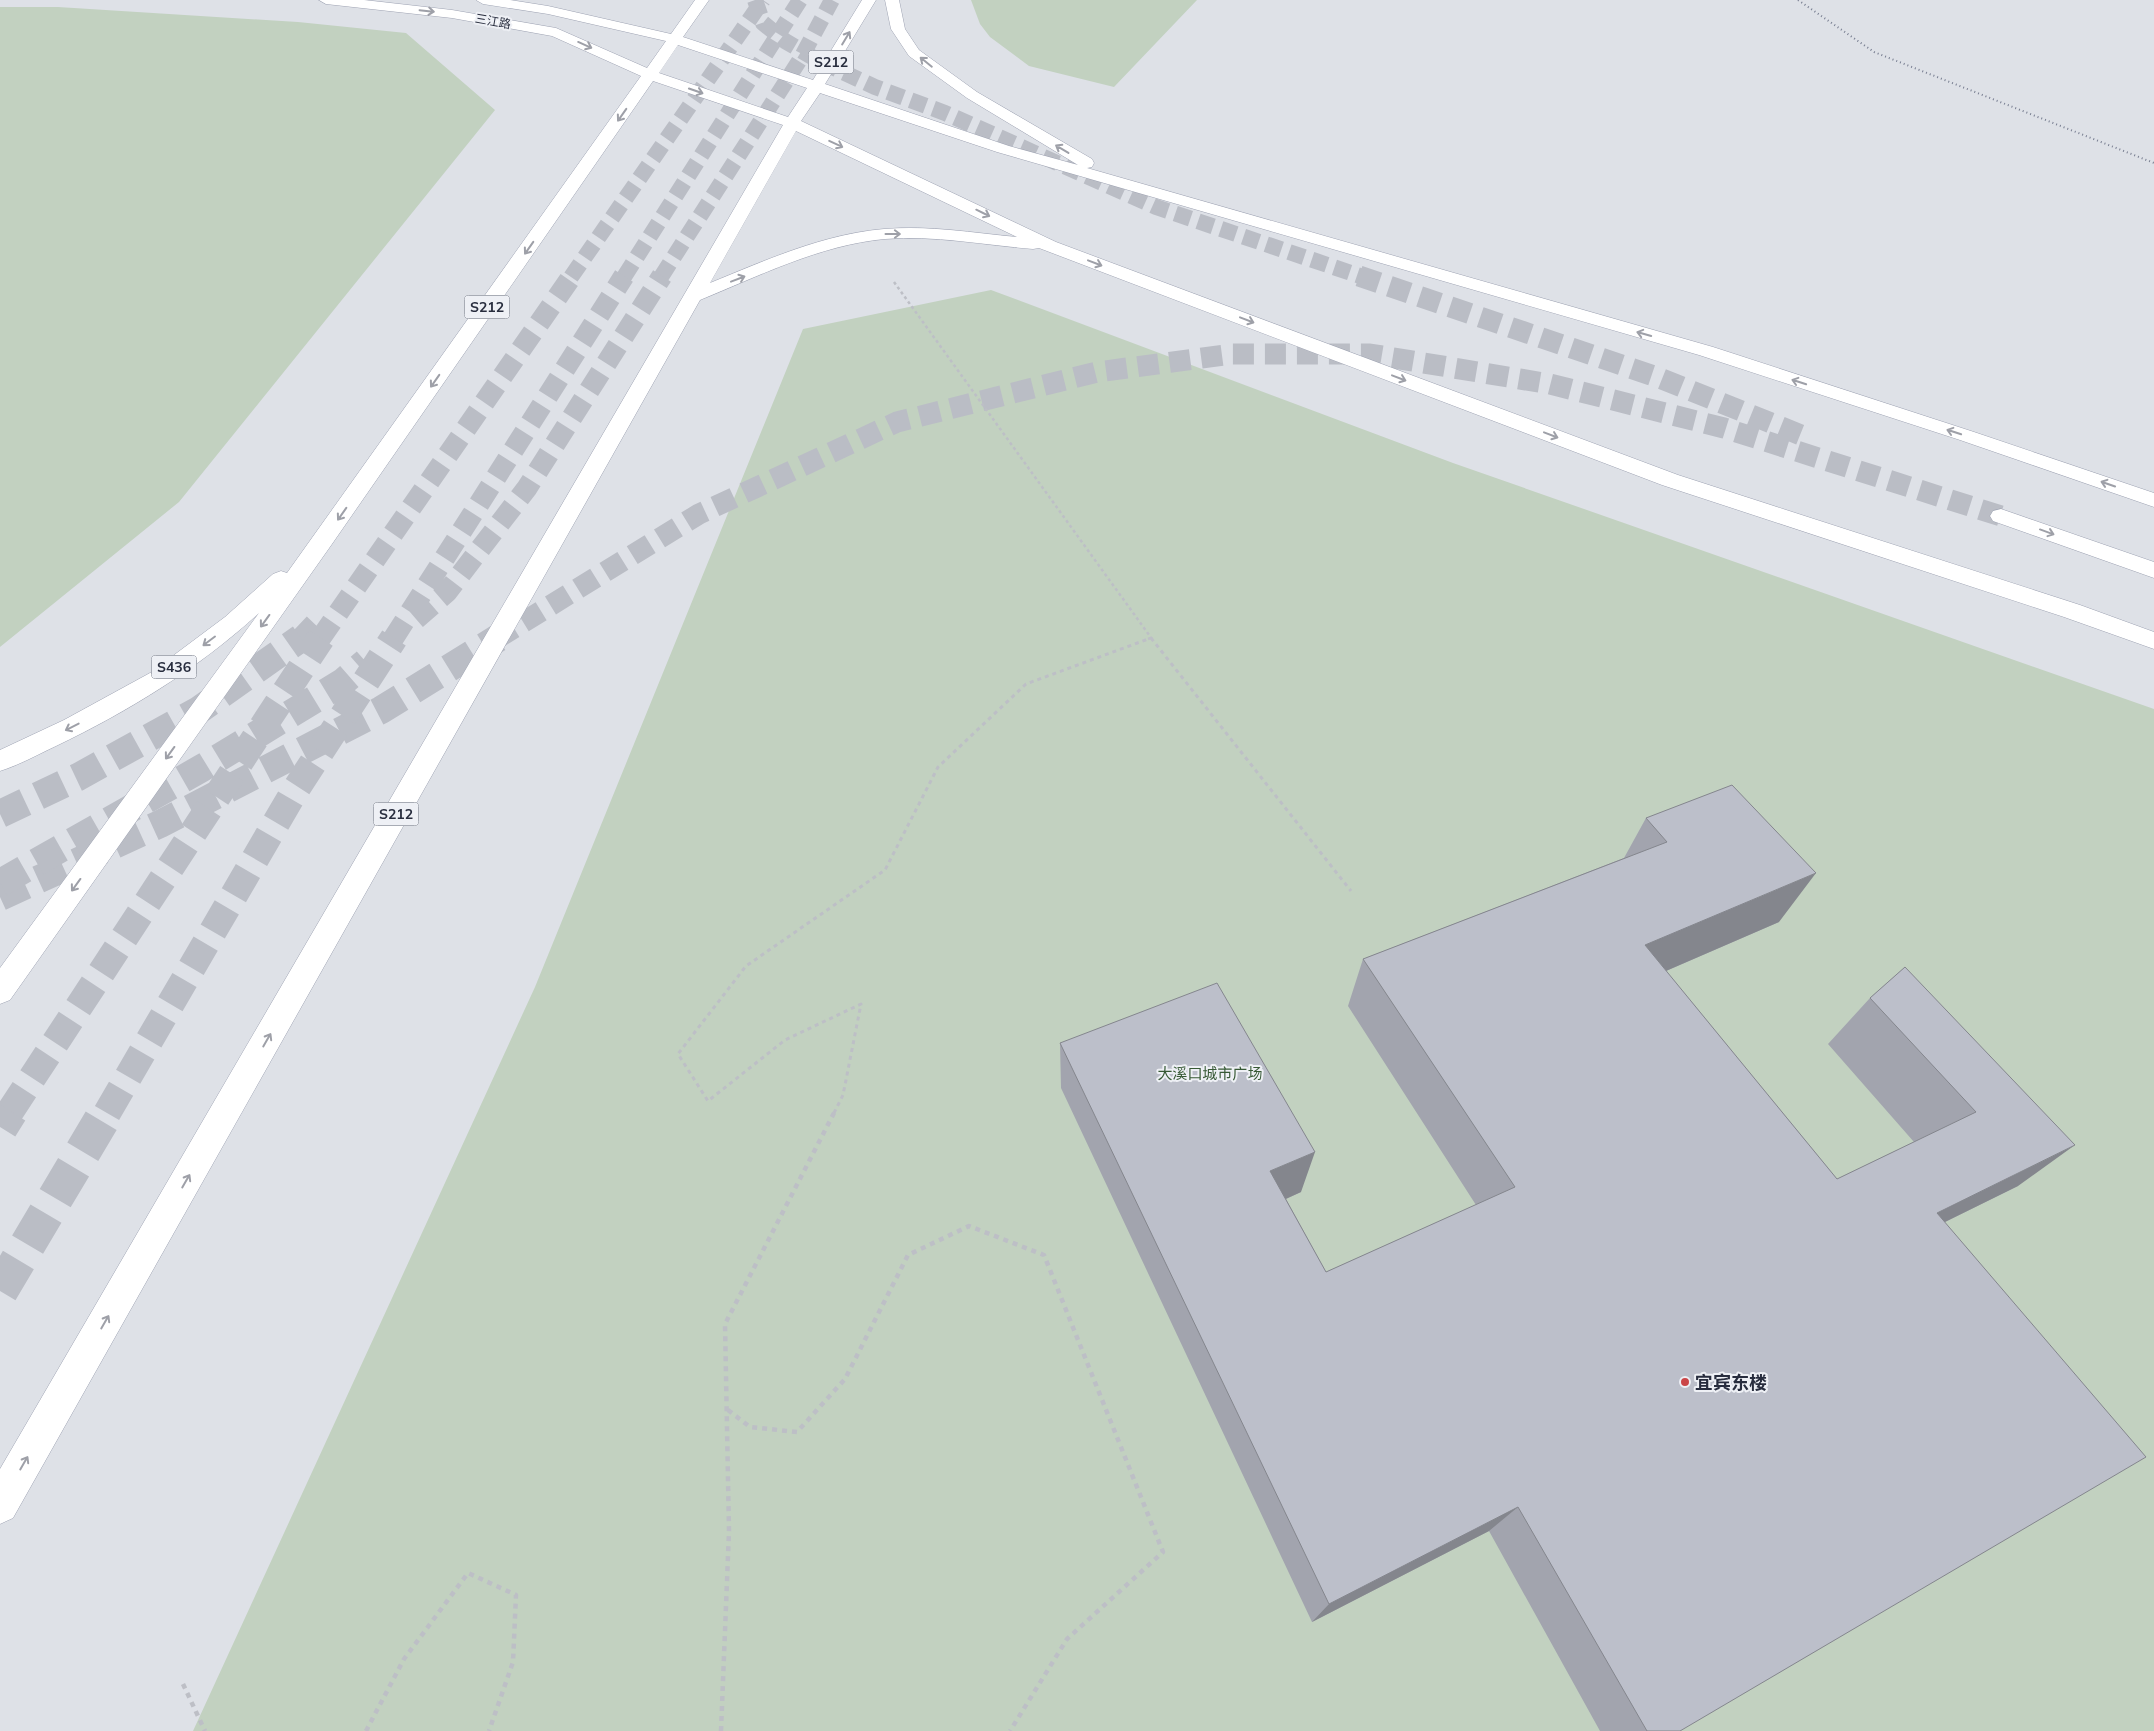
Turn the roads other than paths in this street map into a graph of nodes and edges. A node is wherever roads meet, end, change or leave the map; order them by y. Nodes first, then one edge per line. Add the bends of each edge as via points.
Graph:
1 (326, 0) edge
2 (483, 0) edge
3 (540, 0) edge
4 (702, 0) edge
5 (869, 0) edge
6 (892, 0) edge
7 (509, 4) junction
8 (675, 39) junction
9 (650, 75) junction
10 (816, 87) junction
11 (792, 123) junction
12 (1119, 183) junction
13 (1050, 246) junction
14 (693, 296) junction
15 (2154, 500) edge
16 (2001, 516) tunnel mouth
17 (324, 539) junction
18 (2154, 570) edge
19 (2154, 641) edge
20 (0, 761) edge
21 (0, 990) edge
22 (0, 1506) edge

1 -> 9 main road, 三江路 via 452,14 556,32
2 - 7 main road, 三江路
3 - 7 main road
4 - 8 main road, S212
10 -> 5 main road, S212
12 -> 6 main road via 972,95 914,53 898,29
7 - 8 main road, 三江路
8 - 9 main road, S212
8 - 10 main road, 三江路
9 -> 11 main road, 三江路
9 -> 17 main road, S212
10 - 11 main road, S212
10 - 12 main road, 三江路 via 1003,149
11 -> 13 main road, 三江路
11 - 14 main road, S212
15 -> 12 main road via 1706,351
14 -> 13 main road via 830,244 884,234 941,234
13 -> 19 main road via 1670,480 2063,608
22 -> 14 main road, S212
16 -> 18 main road
17 -> 20 main road, S436 via 233,623 158,679 73,727
17 -> 21 main road, S212

